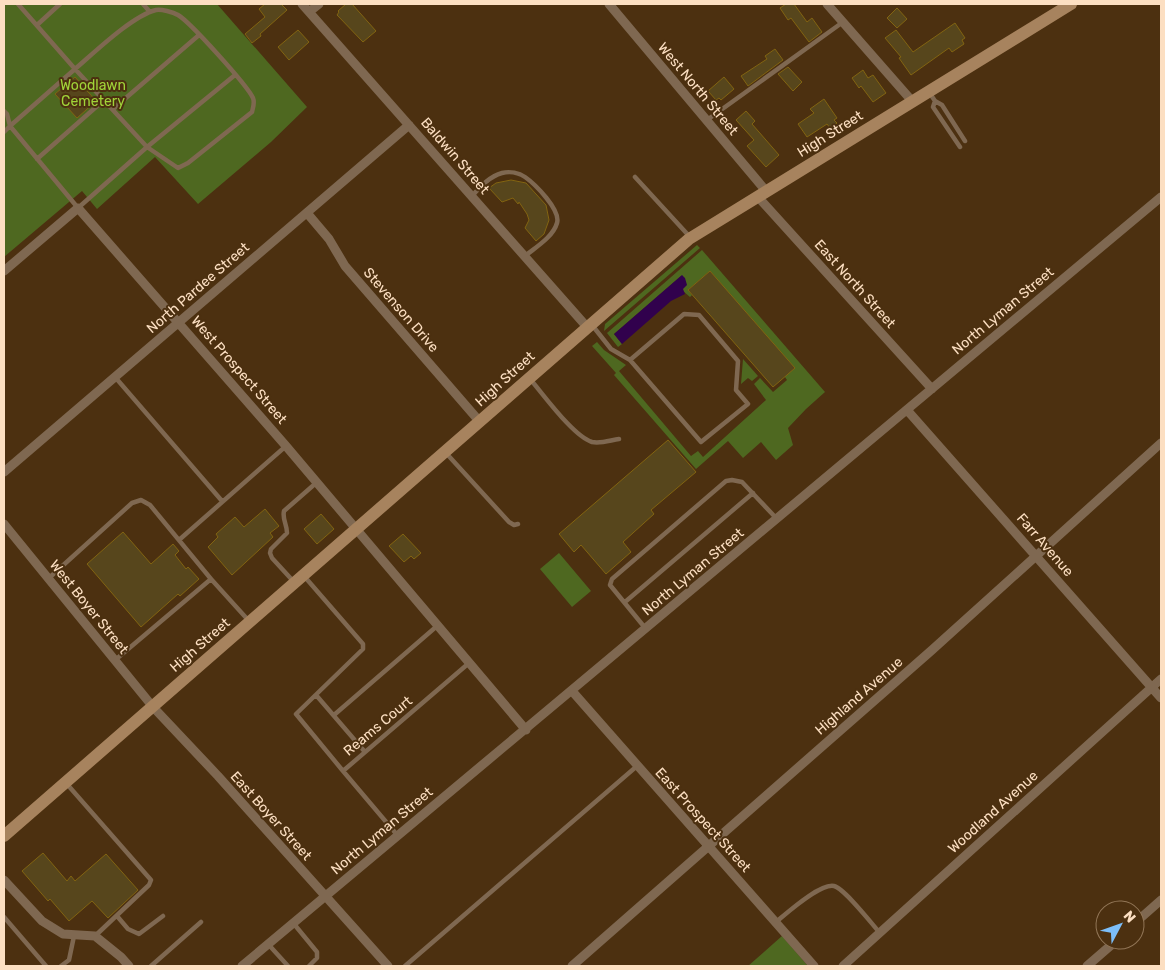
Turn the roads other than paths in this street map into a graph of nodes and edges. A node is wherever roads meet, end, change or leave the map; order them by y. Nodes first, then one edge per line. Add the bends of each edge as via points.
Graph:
1 (18, 4) edge
2 (60, 4) edge
3 (143, 4) edge
4 (302, 4) edge
5 (319, 4) edge
6 (609, 4) edge
7 (827, 4) edge
8 (1070, 4) edge
9 (1056, 7) edge
10 (150, 12) junction
11 (309, 12) junction
12 (843, 22) junction
13 (37, 25) junction
14 (199, 35) junction
15 (75, 69) junction
16 (234, 75) junction
17 (932, 96) junction
18 (104, 100) junction
19 (912, 101) junction
20 (112, 109) junction
21 (4, 111) edge
22 (707, 120) junction
23 (409, 125) junction
24 (10, 126) junction
25 (4, 132) edge
26 (965, 141) dead end
27 (147, 146) junction
28 (960, 147) dead end
29 (37, 159) junction
30 (635, 177) dead end
31 (762, 194) junction
32 (472, 196) junction
33 (1161, 197) edge
34 (78, 208) junction
35 (306, 213) junction
36 (691, 238) junction
37 (525, 256) junction
38 (4, 272) edge
39 (179, 323) junction
40 (589, 326) junction
41 (630, 360) junction
42 (115, 377) junction
43 (529, 378) junction
44 (932, 389) junction
45 (907, 410) junction
46 (480, 422) junction
47 (619, 439) dead end
48 (1161, 443) edge
49 (286, 446) junction
50 (445, 452) junction
51 (4, 472) edge
52 (316, 483) junction
53 (753, 493) junction
54 (222, 501) junction
55 (777, 519) junction
56 (4, 524) edge
57 (518, 524) dead end
58 (356, 529) junction
59 (178, 540) junction
60 (1036, 555) junction
61 (211, 578) junction
62 (48, 579) junction
63 (299, 579) junction
64 (625, 602) junction
65 (249, 622) junction
66 (438, 626) junction
67 (646, 629) junction
68 (114, 660) junction
69 (469, 663) junction
70 (1161, 679) edge
71 (1152, 688) junction
72 (572, 691) junction
73 (316, 695) junction
74 (1161, 698) edge
75 (153, 707) junction
76 (334, 715) junction
77 (526, 730) junction
78 (365, 752) junction
79 (637, 766) junction
80 (343, 771) junction
81 (65, 782) junction
82 (4, 836) edge
83 (398, 836) junction
84 (708, 846) junction
85 (5, 885) edge
86 (325, 896) junction
87 (1161, 900) edge
88 (1145, 914) edge
89 (117, 916) junction
90 (163, 916) dead end
91 (4, 917) edge
92 (200, 922) dead end
93 (776, 922) junction
94 (293, 923) junction
95 (880, 933) junction
96 (74, 936) junction
97 (95, 936) junction
98 (268, 944) junction
99 (1105, 950) edge
100 (247, 965) edge
101 (46, 966) edge
102 (61, 966) edge
103 (129, 966) edge
104 (151, 966) edge
105 (288, 966) edge
106 (309, 966) edge
107 (388, 966) edge
108 (405, 966) edge
109 (572, 966) edge
110 (814, 966) edge
111 (843, 966) edge
112 (1087, 966) edge

1 - 13 lane
2 - 13 lane
3 - 10 lane
4 - 11 street, Baldwin Street
5 - 11 street
6 - 22 street, West North Street
7 - 12 street
8 - 9 main road, High Street
9 - 17 main road, High Street
10 - 14 lane via 158,9 177,14
10 - 15 lane via 140,16
11 - 23 street, Baldwin Street
12 - 19 street
12 - 22 lane
13 - 15 lane
14 - 16 lane
14 - 20 lane
15 - 18 lane
15 - 24 lane
16 - 27 lane
16 - 27 lane via 252,96 252,112 188,164 178,168
17 - 19 main road, High Street
17 - 26 lane via 942,105
17 - 28 lane via 933,108
18 - 20 lane
18 - 29 lane
19 - 31 main road, High Street
20 - 27 lane
21 - 24 lane
22 - 31 street, West North Street
23 - 32 street, Baldwin Street
23 - 35 street, North Pardee Street
24 - 25 lane
24 - 29 lane
27 - 34 lane
29 - 34 lane
30 - 36 lane
31 - 36 main road, High Street
31 - 44 street, East North Street
32 - 37 street, Baldwin Street
32 - 37 lane via 503,172 524,176 535,186 556,211 558,220 547,237
33 - 44 street, North Lyman Street
34 - 38 street
34 - 39 street, West Prospect Street
35 - 39 street, North Pardee Street
35 - 46 street, Stevenson Drive via 330,240 345,266
36 - 40 main road, High Street
37 - 40 street, Baldwin Street
39 - 42 street, North Pardee Street
39 - 49 street, West Prospect Street
40 - 41 lane via 611,349
40 - 43 main road, High Street
41 - 41 lane via 701,442 748,404 736,390 738,361 699,315 684,314
42 - 51 street, North Pardee Street
42 - 54 lane
43 - 46 main road, High Street
43 - 47 lane via 580,435 592,442
44 - 45 street, North Lyman Street
45 - 55 street, North Lyman Street
45 - 60 street, Farr Avenue
46 - 50 main road, High Street
48 - 60 street, Highland Avenue
49 - 52 street, West Prospect Street
49 - 54 lane
50 - 57 lane via 509,522
50 - 58 main road, High Street
52 - 58 street, West Prospect Street
52 - 63 lane via 284,511 287,532 270,553
53 - 55 lane
53 - 64 lane
53 - 64 lane via 742,482 726,481 612,579 610,585
54 - 59 lane
55 - 67 street, North Lyman Street
56 - 62 street, West Boyer Street
58 - 63 main road, High Street
58 - 66 street
59 - 61 lane
59 - 62 lane via 150,505 141,500 132,503
60 - 71 street, Farr Avenue
60 - 84 street, Highland Avenue
61 - 65 lane
61 - 68 lane
62 - 68 street, West Boyer Street
63 - 65 main road, High Street
63 - 73 lane via 363,644 363,649
64 - 67 lane
65 - 75 main road, High Street
66 - 69 street
66 - 76 lane
67 - 72 street, North Lyman Street
68 - 75 street, West Boyer Street
69 - 77 street
69 - 78 lane, Reams Court
70 - 71 street, Woodland Avenue
71 - 74 street, Farr Avenue
71 - 95 street, Woodland Avenue
72 - 77 street, North Lyman Street
72 - 79 street, East Prospect Street
73 - 76 lane
73 - 80 lane via 296,714
75 - 81 main road, High Street
75 - 86 street, East Boyer Street
76 - 78 lane
77 - 83 street, North Lyman Street
78 - 80 lane, Reams Court
79 - 84 street, East Prospect Street
79 - 108 lane
80 - 83 lane, Reams Court
81 - 82 main road, High Street
81 - 89 lane via 150,880 149,885
83 - 86 street, North Lyman Street
84 - 93 street, East Prospect Street
84 - 109 street, Highland Avenue
85 - 96 street via 42,921 63,934
86 - 94 street, North Lyman Street
86 - 107 street, East Boyer Street
87 - 88 street
89 - 90 lane via 128,929 140,934
89 - 97 lane
91 - 101 lane
92 - 104 lane
93 - 95 lane via 825,887 835,886
93 - 110 street, East Prospect Street
94 - 98 street, North Lyman Street
94 - 106 lane via 317,952 317,958
95 - 111 street, Woodland Avenue
96 - 97 street
96 - 102 lane via 69,960
97 - 103 street
98 - 100 street, North Lyman Street
98 - 105 lane
99 - 112 street

